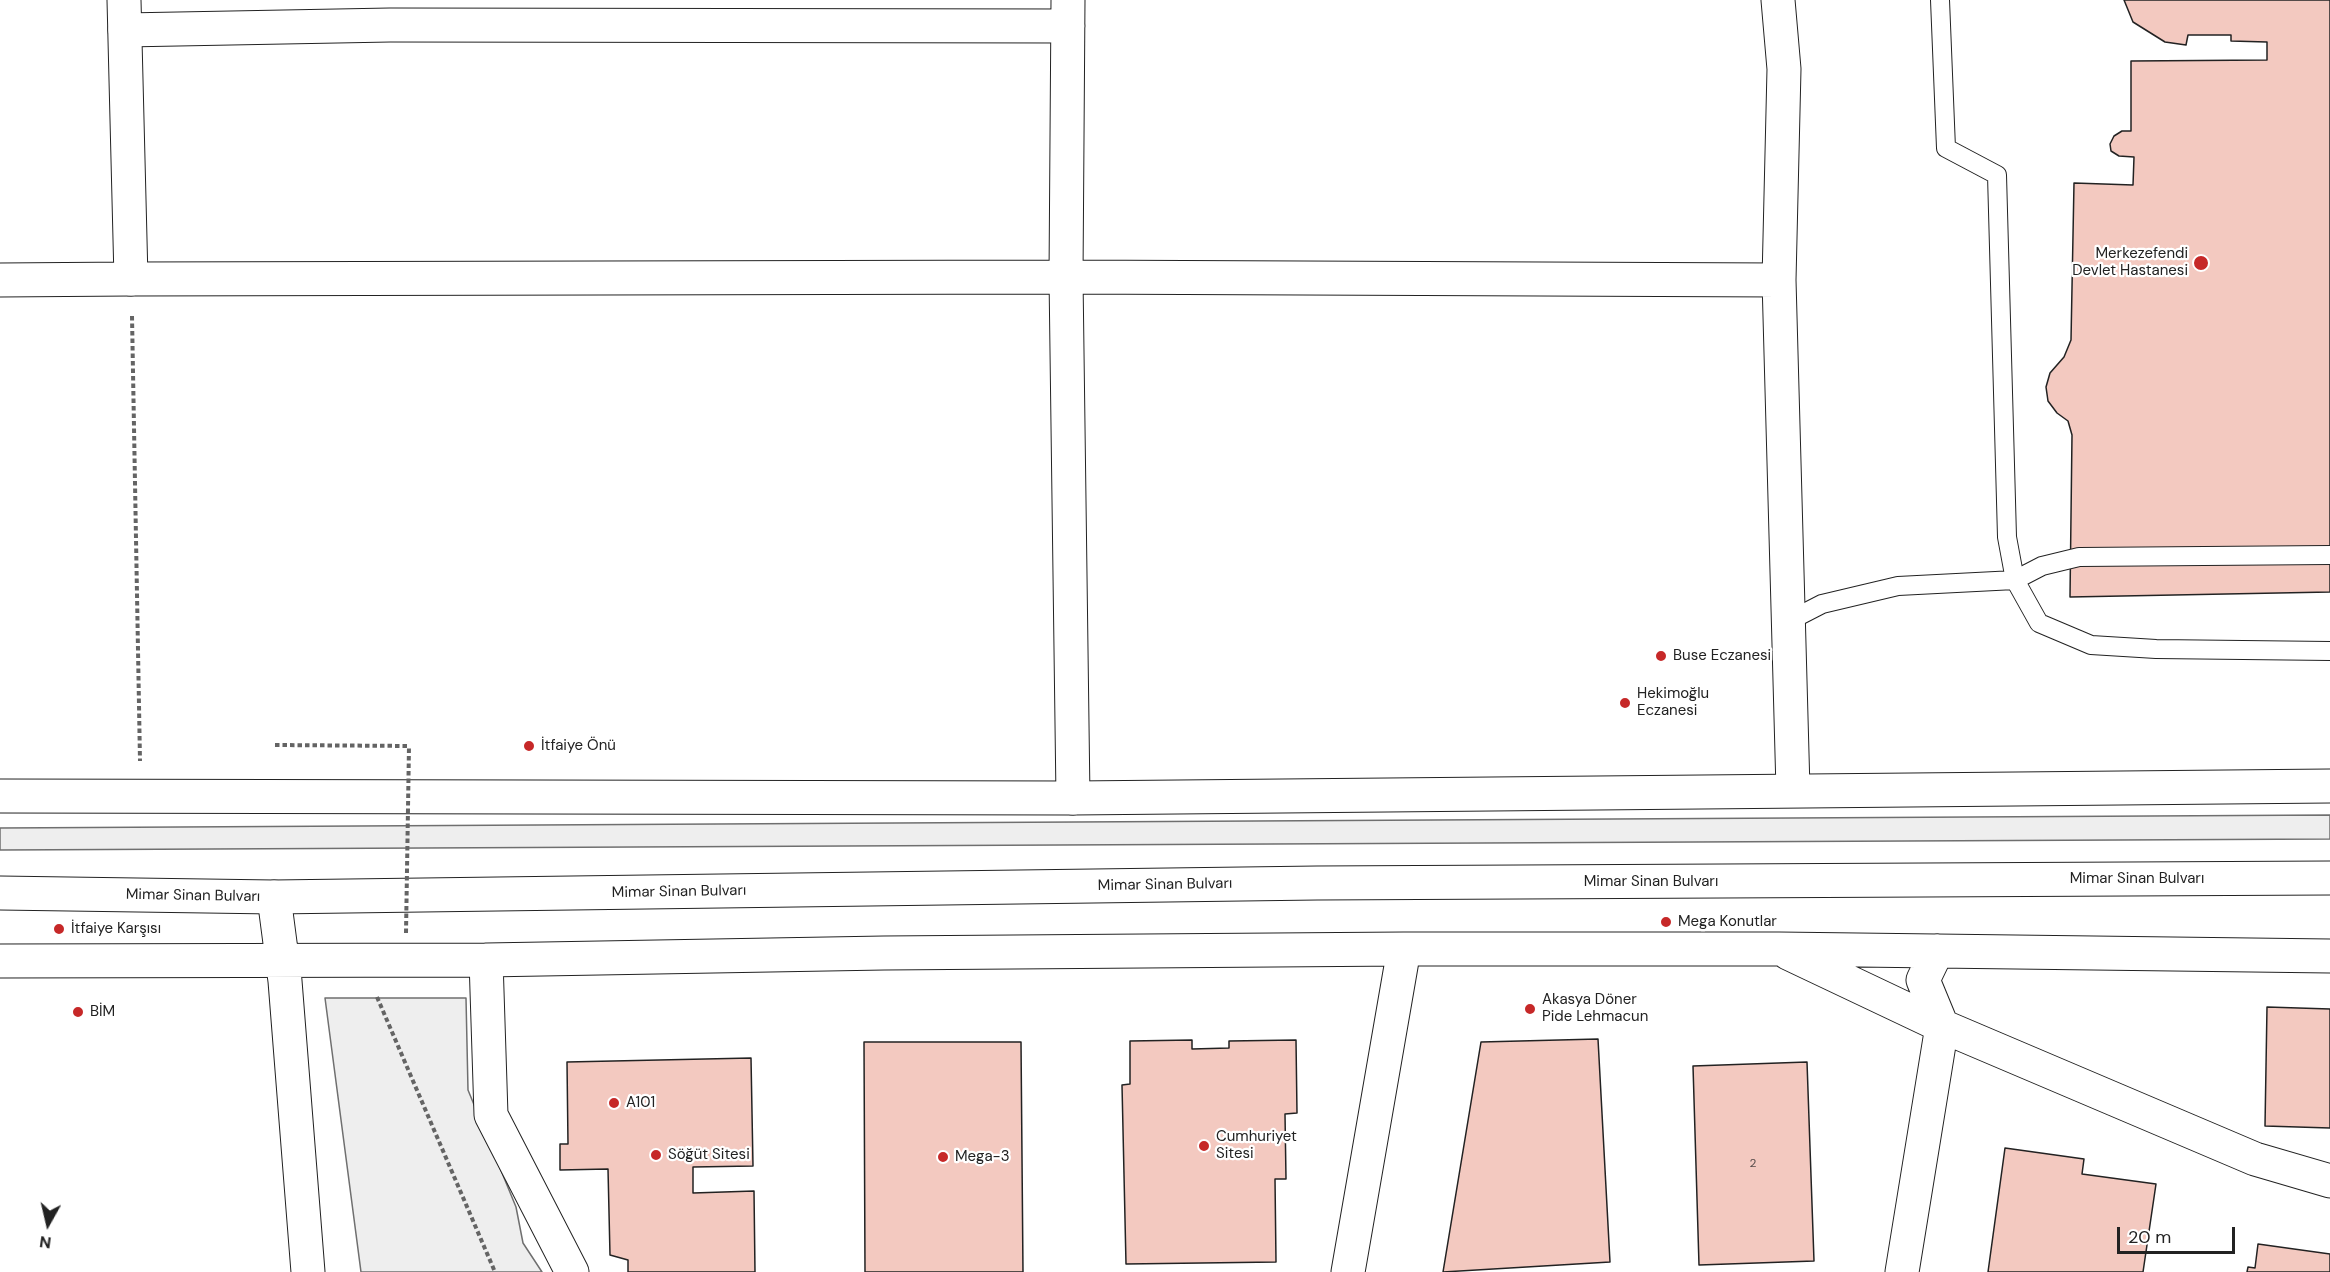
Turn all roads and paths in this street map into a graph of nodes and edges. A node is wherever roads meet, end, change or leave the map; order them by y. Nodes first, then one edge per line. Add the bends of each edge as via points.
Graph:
1 (1778, 0) edge
2 (1940, 0) edge
3 (390, 12) edge
4 (1068, 13) edge
5 (125, 15) edge
6 (1066, 276) junction
7 (131, 279) junction
8 (0, 280) edge
9 (1779, 280) junction
10 (2330, 555) edge
11 (2014, 580) junction
12 (1789, 621) junction
13 (2330, 651) edge
14 (275, 745) dead end
15 (2330, 786) edge
16 (1793, 790) junction
17 (0, 796) edge
18 (141, 797) junction
19 (1073, 798) junction
20 (2330, 878) edge
21 (0, 893) edge
22 (274, 897) junction
23 (406, 933) dead end
24 (1404, 949) junction
25 (1779, 949) junction
26 (1937, 951) junction
27 (2330, 956) edge
28 (282, 959) junction
29 (486, 960) junction
30 (0, 961) edge
31 (375, 993) dead end
32 (1942, 1026) junction
33 (2330, 1181) edge
34 (308, 1272) edge
35 (495, 1272) edge
36 (572, 1272) edge
37 (1348, 1272) edge
38 (1902, 1272) edge

1 - 9 main road via 1784,69
2 - 11 lane via 1946,148 1997,175 2007,537
3 - 4 main road
3 - 5 main road
4 - 6 main road
5 - 7 main road
6 - 7 main road
6 - 9 main road
6 - 19 main road
7 - 8 main road
7 - 18 path
9 - 12 main road
10 - 11 lane via 2079,557 2042,566
11 - 12 lane via 1898,586 1822,604
11 - 13 lane via 2039,623 2091,645
12 - 16 main road
14 - 23 path, bridge via 409,746
15 - 16 main road
16 - 19 main road
17 - 18 main road
18 - 19 main road
20 - 22 main road, Mimar Sinan Bulvarı via 1317,883
21 - 22 main road, Mimar Sinan Bulvarı
22 - 28 main road
24 - 25 main road
24 - 29 main road
24 - 37 main road
25 - 26 main road
25 - 32 main road
26 - 27 main road
26 - 32 main road via 1923,980
28 - 29 main road
28 - 30 main road
28 - 34 main road
29 - 36 main road via 491,1115
31 - 35 path
32 - 33 main road via 2255,1159
32 - 38 main road

